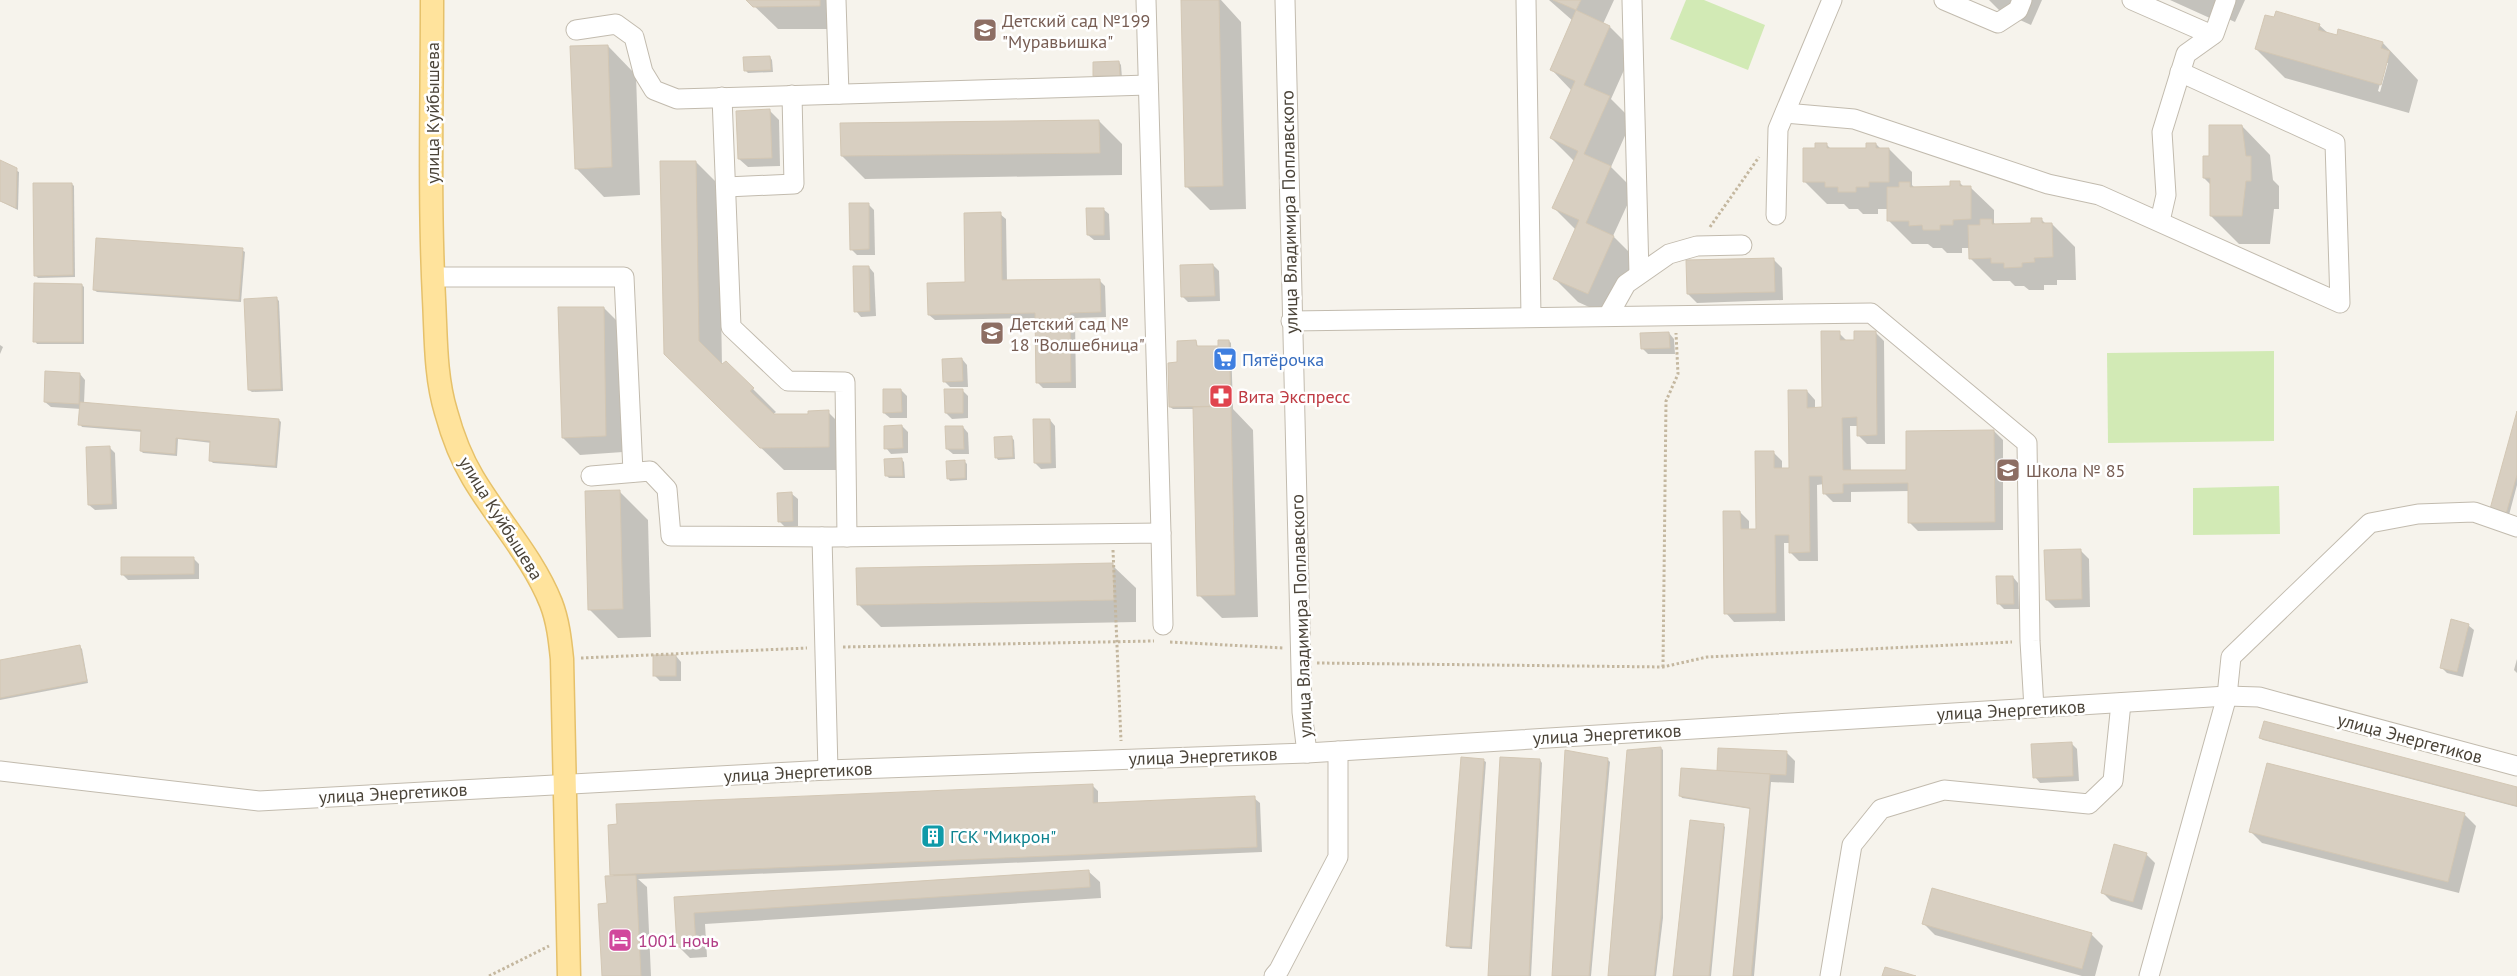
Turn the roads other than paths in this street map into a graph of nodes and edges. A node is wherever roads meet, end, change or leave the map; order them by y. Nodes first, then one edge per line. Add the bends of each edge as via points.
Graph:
1 (432, 0) edge
2 (836, 0) edge
3 (1146, 0) edge
4 (1285, 0) edge
5 (1526, 0) edge
6 (1632, 0) edge
7 (1832, 0) edge
8 (1944, 0) edge
9 (2022, 0) edge
10 (2132, 0) edge
11 (2226, 0) edge
12 (576, 30) dead end
13 (2212, 35) junction
14 (2180, 72) junction
15 (1148, 85) junction
16 (839, 94) junction
17 (792, 95) junction
18 (722, 97) junction
19 (1781, 121) junction
20 (726, 188) junction
21 (1776, 215) dead end
22 (2160, 221) junction
23 (1742, 245) dead end
24 (1639, 274) junction
25 (433, 277) junction
26 (1608, 316) junction
27 (1532, 317) junction
28 (1291, 321) junction
29 (633, 472) junction
30 (591, 476) dead end
31 (2517, 527) edge
32 (1161, 532) junction
33 (822, 537) junction
34 (847, 537) junction
35 (1162, 636) road end
36 (2227, 696) junction
37 (2122, 703) junction
38 (2034, 708) junction
39 (1338, 751) junction
40 (1307, 753) junction
41 (2517, 766) edge
42 (828, 770) junction
43 (0, 771) edge
44 (564, 783) junction
45 (569, 976) edge
46 (1274, 976) edge
47 (1830, 976) edge
48 (2149, 976) edge

1 - 25 main road, улица Куйбышева
2 - 16 street
3 - 15 street
4 - 28 street, улица Владимира Поплавского
5 - 27 street
6 - 24 street
7 - 19 street
8 - 9 street via 1998,23 2018,10
10 - 13 street
11 - 13 street
12 - 18 street via 616,24 634,37 643,72 654,90 676,99
13 - 14 street via 2186,54
14 - 22 street via 2162,132 2166,195
14 - 22 street via 2335,143 2340,303
15 - 16 street
15 - 32 street
16 - 17 street
17 - 18 street
17 - 20 street via 794,184
18 - 20 street
19 - 21 street
19 - 22 street via 1854,119 2048,184 2099,195
20 - 34 street via 732,327 788,381 844,382
23 - 24 street via 1697,246 1669,254
24 - 26 street via 1620,291
25 - 29 street via 624,277
25 - 44 main road, улица Куйбышева via 438,367 445,410 456,442 472,477 541,581 559,631
26 - 27 street
26 - 38 street via 1871,313 2027,443
27 - 28 street
28 - 40 street, улица Владимира Поплавского via 1300,663
29 - 30 street
29 - 33 street via 650,471 667,489 671,536
31 - 36 street via 2474,512 2418,514 2370,523 2231,657
32 - 34 street
32 - 35 street
33 - 34 street
33 - 42 street
36 - 37 street, улица Энергетиков
36 - 41 street, улица Энергетиков via 2259,697
36 - 48 street
37 - 38 street, улица Энергетиков
37 - 47 street via 2113,781 2089,804 1944,790 1881,810 1852,845
38 - 39 street, улица Энергетиков
39 - 40 street, улица Энергетиков
39 - 46 street via 1338,857
40 - 42 street, улица Энергетиков
42 - 44 street, улица Энергетиков
43 - 44 street, улица Энергетиков via 259,801
44 - 45 main road, улица Куйбышева

